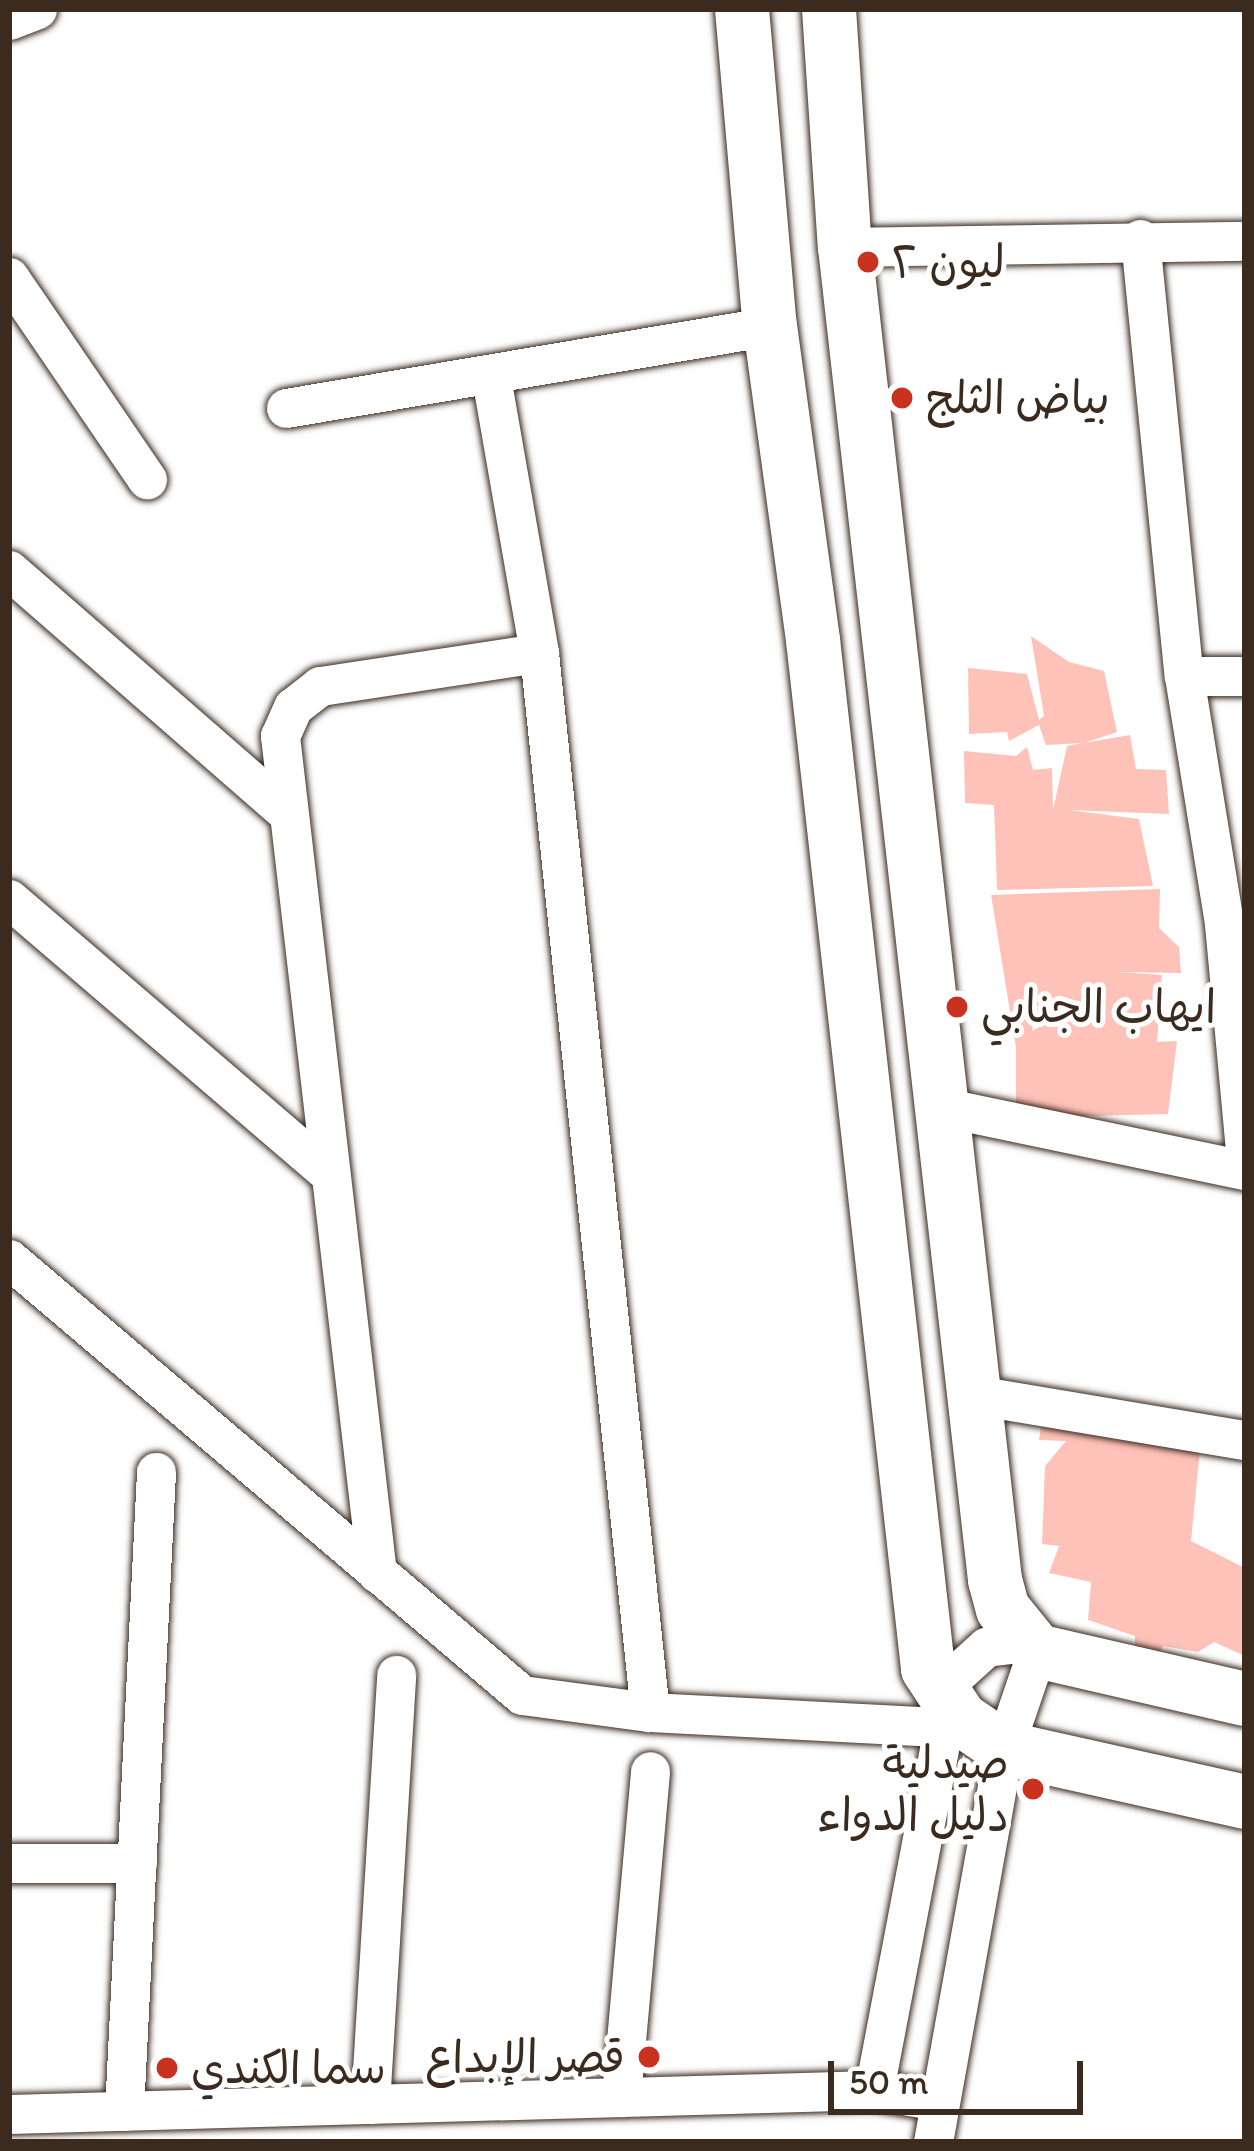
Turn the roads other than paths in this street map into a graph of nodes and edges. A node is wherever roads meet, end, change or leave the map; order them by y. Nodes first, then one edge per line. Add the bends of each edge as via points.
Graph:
1 (37, 9) edge
2 (742, 9) edge
3 (829, 9) edge
4 (9, 20) edge
5 (1140, 239) junction
6 (1245, 241) edge
7 (845, 247) junction
8 (9, 277) edge
9 (770, 326) junction
10 (491, 377) junction
11 (286, 408) dead end
12 (147, 479) dead end
13 (9, 570) edge
14 (539, 653) junction
15 (1184, 676) junction
16 (1245, 676) edge
17 (286, 812) junction
18 (9, 899) edge
19 (1234, 924) edge
20 (947, 1108) junction
21 (1245, 1150) edge
22 (1245, 1170) edge
23 (330, 1174) junction
24 (9, 1258) edge
25 (976, 1395) junction
26 (1245, 1440) edge
27 (156, 1472) dead end
28 (377, 1573) junction
29 (1031, 1647) junction
30 (396, 1675) dead end
31 (1245, 1700) edge
32 (650, 1712) junction
33 (942, 1714) junction
34 (1004, 1748) junction
35 (650, 1771) dead end
36 (1245, 1802) edge
37 (9, 1863) edge
38 (136, 1863) junction
39 (874, 2090) junction
40 (621, 2097) junction
41 (939, 2101) junction
42 (370, 2104) junction
43 (124, 2111) junction
44 (9, 2114) edge
45 (933, 2142) edge

1 - 4 street
2 - 9 main road
3 - 7 main road
5 - 6 street
5 - 7 street
5 - 15 street
7 - 20 main road
8 - 12 street
9 - 10 street
9 - 33 main road via 926,1651
10 - 11 street
10 - 14 street
13 - 17 street
14 - 17 street via 337,682 305,695 280,736
14 - 32 street
15 - 16 street
15 - 19 street
17 - 23 street
18 - 23 street
19 - 21 street
20 - 22 street
20 - 25 main road
23 - 28 street
24 - 28 street
25 - 26 street
25 - 29 main road via 995,1580
27 - 38 street
28 - 32 street via 522,1695
29 - 31 main road
29 - 33 street via 967,1657
29 - 34 street
30 - 42 street
32 - 33 street
33 - 34 main road
33 - 39 street
34 - 36 main road
34 - 41 street
35 - 40 street
37 - 38 street
38 - 43 street
39 - 40 street
39 - 41 street
40 - 42 street
41 - 45 street
42 - 43 street
43 - 44 street

